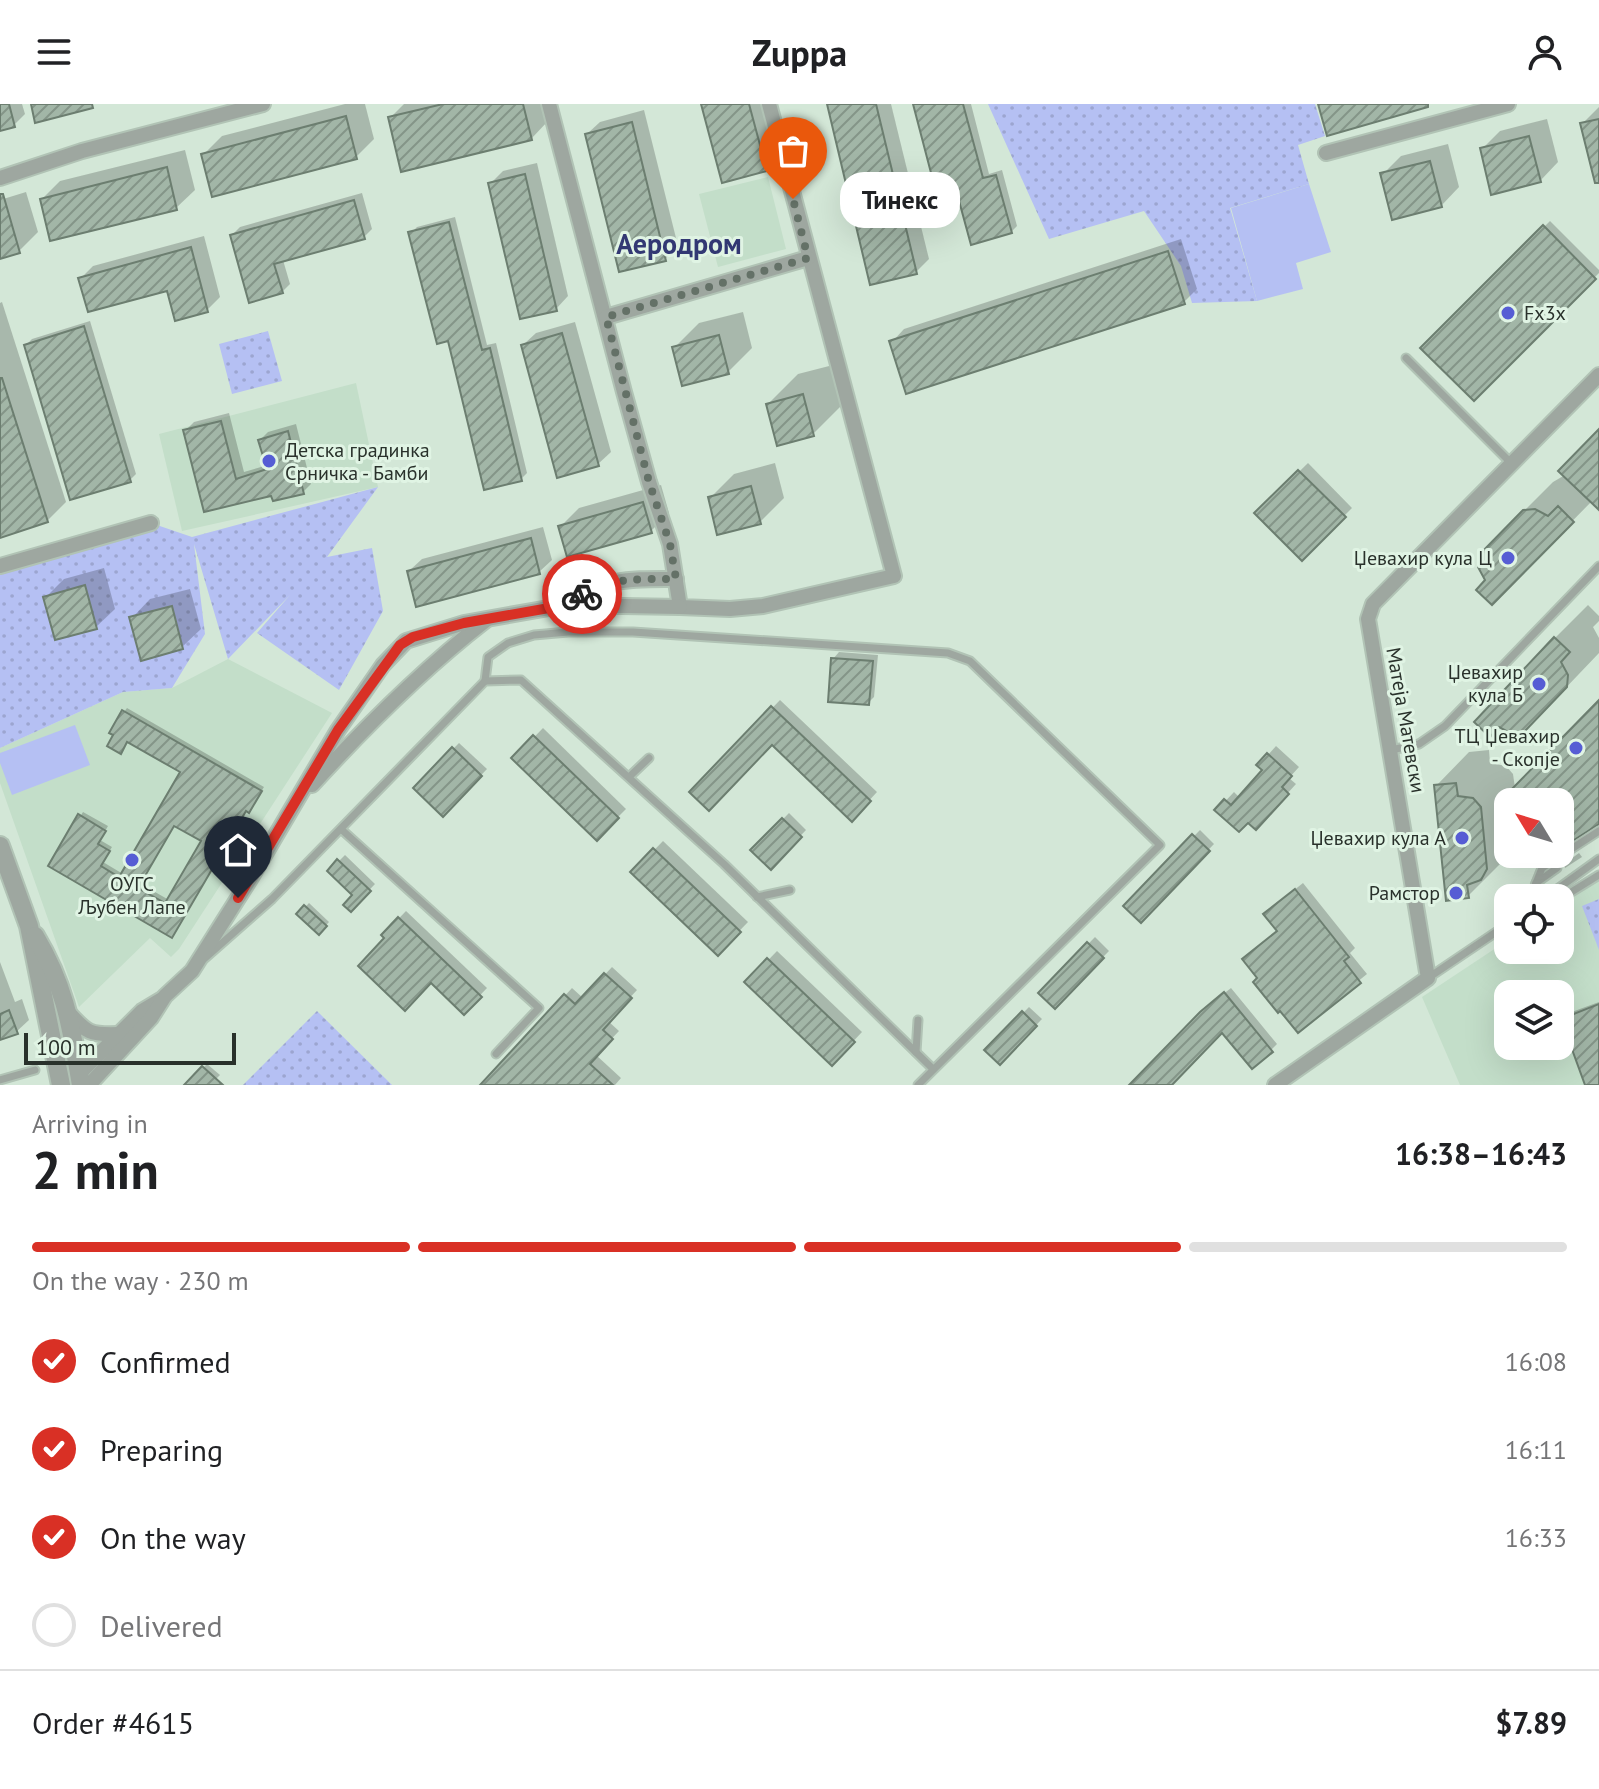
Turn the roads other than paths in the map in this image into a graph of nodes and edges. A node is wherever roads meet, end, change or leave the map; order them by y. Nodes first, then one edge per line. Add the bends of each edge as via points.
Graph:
1 (263, 104) edge
2 (549, 104) edge
3 (769, 104) edge
4 (1508, 104) edge
5 (1326, 153) dead end
6 (0, 178) edge
7 (808, 258) junction
8 (606, 317) junction
9 (1406, 358) dead end
10 (1599, 375) edge
11 (1512, 465) junction
12 (151, 523) dead end
13 (0, 566) edge
14 (1599, 566) edge
15 (676, 579) junction
16 (566, 605) junction
17 (680, 607) junction
18 (489, 618) junction
19 (485, 681) junction
20 (1391, 750) junction
21 (649, 758) dead end
22 (629, 777) junction
23 (291, 808) junction
24 (342, 830) junction
25 (1599, 831) edge
26 (0, 846) edge
27 (1599, 859) edge
28 (1557, 868) dead end
29 (1599, 875) edge
30 (1534, 884) edge
31 (1534, 884) edge
32 (1564, 884) edge
33 (790, 890) dead end
34 (1574, 890) edge
35 (757, 897) junction
36 (29, 926) junction
37 (1494, 933) edge
38 (192, 971) junction
39 (1428, 978) junction
40 (165, 996) junction
41 (69, 1013) junction
42 (918, 1020) dead end
43 (118, 1034) junction
44 (916, 1052) junction
45 (496, 1054) dead end
46 (933, 1069) junction
47 (35, 1070) dead end
48 (0, 1080) edge
49 (79, 1082) edge
50 (61, 1085) edge
51 (918, 1085) edge
52 (1275, 1085) edge

1 - 6 street via 94,147
2 - 8 street
3 - 7 street
4 - 5 street
7 - 8 street
7 - 17 street via 894,576 763,606
8 - 15 street
9 - 11 lane
10 - 11 street, Матеја Матевски
11 - 20 street, Матеја Матевски via 1373,604 1368,619
12 - 13 street
14 - 20 lane via 1445,726 1419,744
15 - 16 street via 624,579 600,585
15 - 17 street
16 - 17 street
16 - 18 street
18 - 23 street via 354,739
18 - 23 street via 400,645 338,730
19 - 22 lane via 521,680
19 - 24 lane
19 - 46 lane via 488,657 508,643 568,632 948,653 970,661 1160,845
20 - 39 street, Матеја Матевски
21 - 22 lane
22 - 35 lane
23 - 38 street
24 - 38 lane
24 - 45 lane via 539,1008
25 - 30 lane via 1542,868
26 - 36 street
27 - 32 lane
28 - 31 lane
29 - 34 lane
33 - 35 lane
35 - 44 lane
36 - 41 street via 50,961
36 - 50 street
37 - 39 lane
38 - 40 street via 175,976
39 - 52 street
40 - 43 street
40 - 49 street via 151,1018
41 - 43 street via 95,1035
41 - 49 street
42 - 44 lane
43 - 49 street
44 - 46 lane
46 - 51 lane
47 - 48 lane

